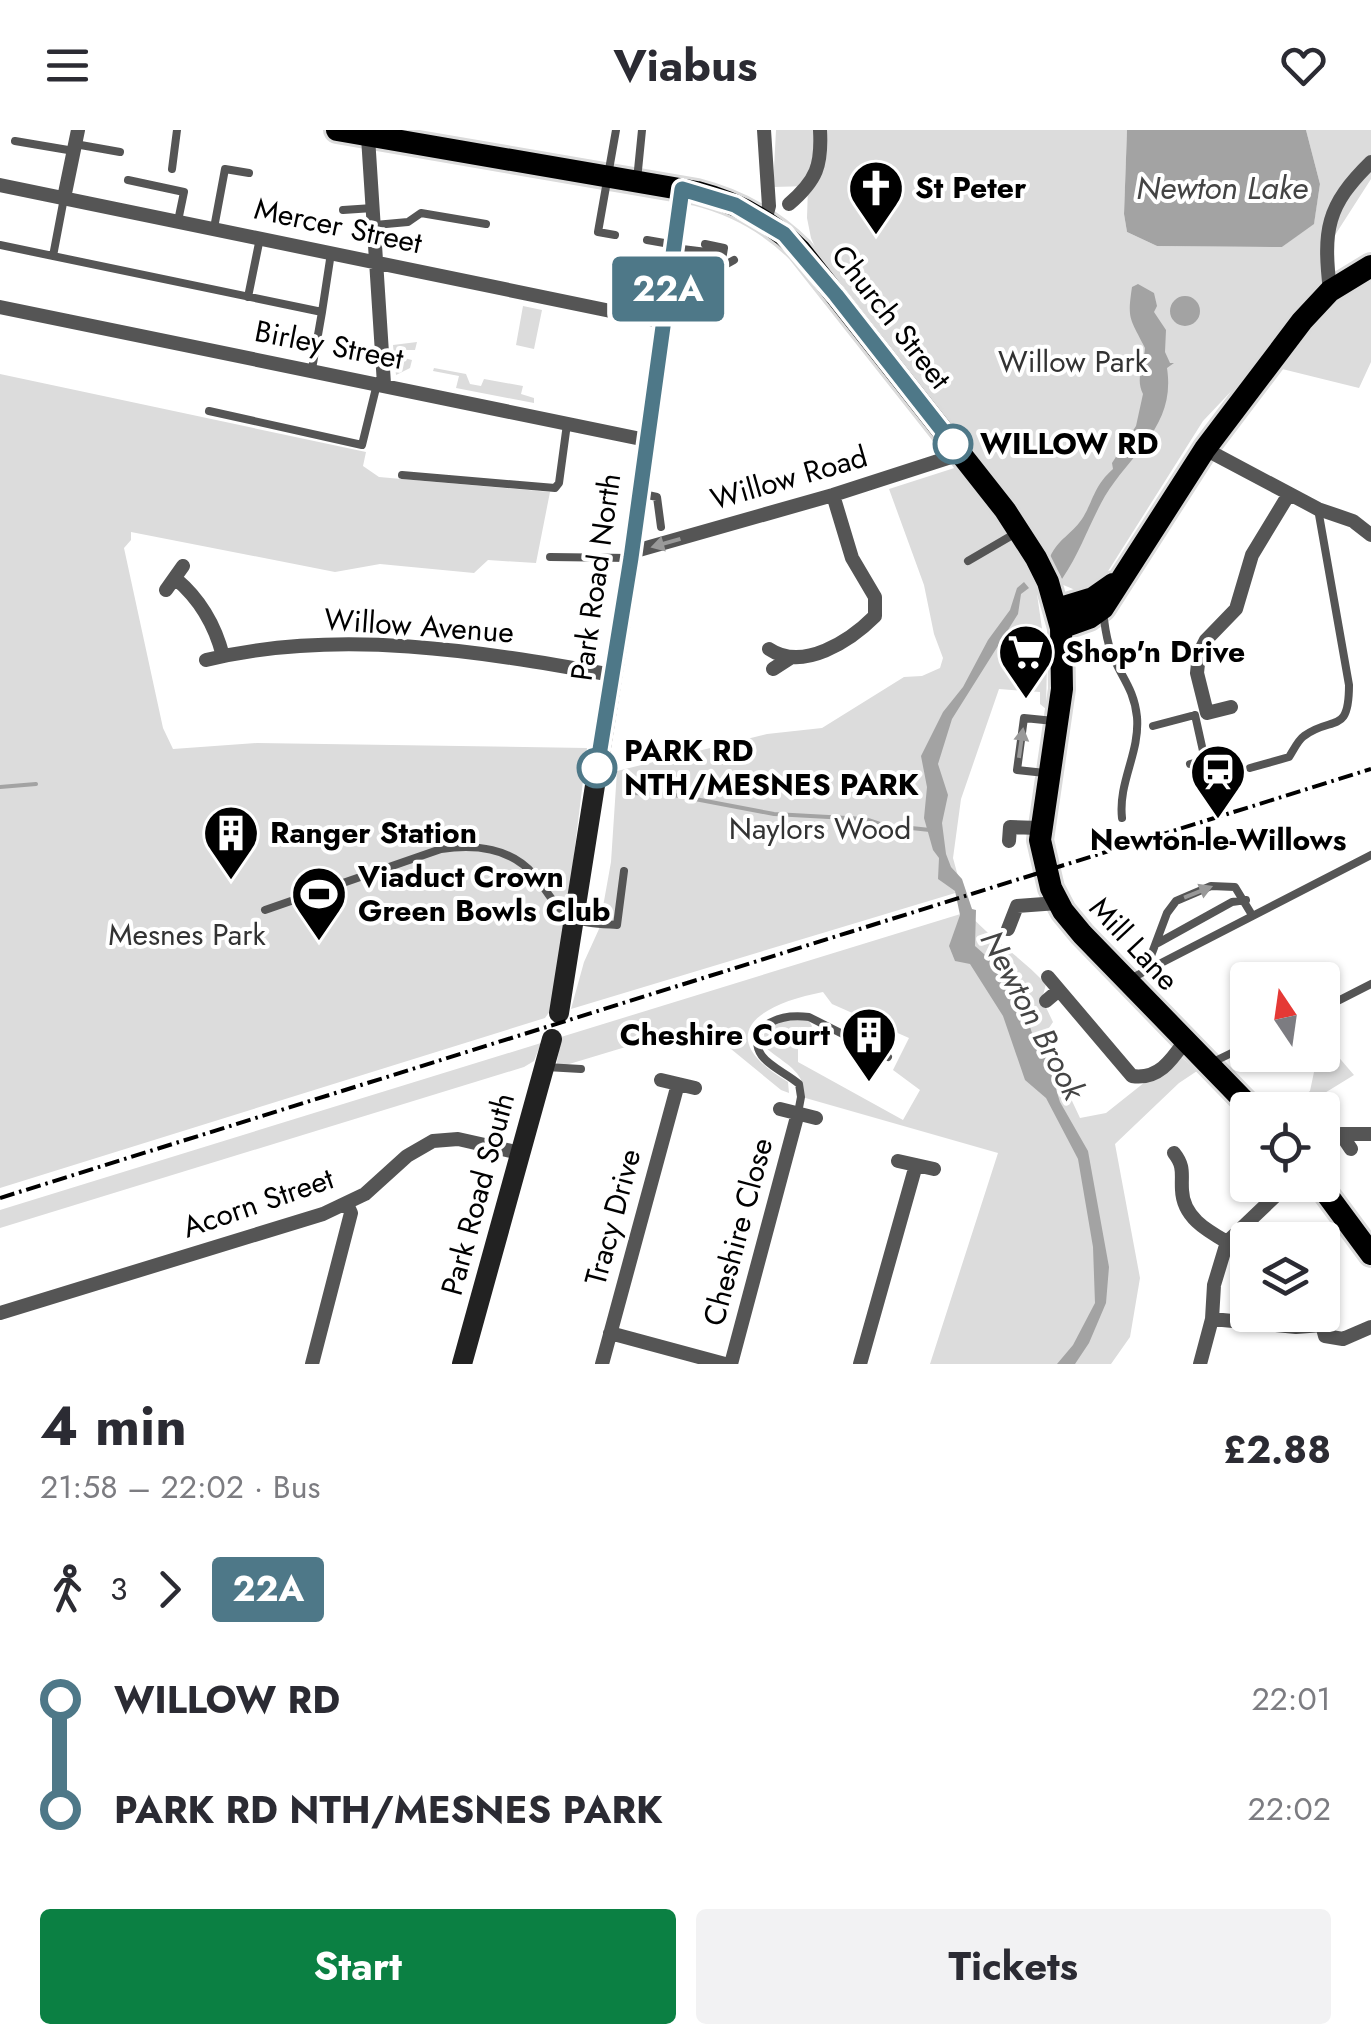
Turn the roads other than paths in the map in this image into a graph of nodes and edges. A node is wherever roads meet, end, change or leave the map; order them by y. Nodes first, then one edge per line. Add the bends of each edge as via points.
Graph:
1 (177, 130) edge
2 (337, 130) edge
3 (616, 130) edge
4 (642, 130) edge
5 (764, 130) edge
6 (820, 130) edge
7 (368, 133) edge
8 (15, 140) dead end
9 (75, 142) edge
10 (120, 152) dead end
11 (1371, 162) edge
12 (172, 169) dead end
13 (249, 173) dead end
14 (607, 177) junction
15 (128, 180) dead end
16 (637, 182) junction
17 (0, 184) edge
18 (682, 189) junction
19 (64, 198) junction
20 (808, 200) dead end
21 (789, 204) junction
22 (373, 208) junction
23 (343, 210) dead end
24 (767, 214) junction
25 (178, 221) junction
26 (486, 224) dead end
27 (375, 225) junction
28 (214, 228) junction
29 (615, 234) dead end
30 (260, 238) junction
31 (648, 240) dead end
32 (705, 244) dead end
33 (0, 245) edge
34 (674, 251) junction
35 (331, 253) junction
36 (53, 256) junction
37 (734, 260) dead end
38 (376, 264) junction
39 (1371, 266) edge
40 (633, 267) dead end
41 (669, 282) junction
42 (1330, 291) junction
43 (248, 297) junction
44 (0, 307) edge
45 (322, 312) junction
46 (664, 322) junction
47 (312, 369) junction
48 (380, 383) junction
49 (209, 411) dead end
50 (566, 424) junction
51 (646, 440) junction
52 (1205, 449) junction
53 (960, 454) junction
54 (402, 475) dead end
55 (639, 494) junction
56 (833, 494) junction
57 (1288, 494) junction
58 (1318, 510) junction
59 (661, 527) dead end
60 (1020, 530) junction
61 (1371, 535) edge
62 (631, 555) junction
63 (550, 556) dead end
64 (968, 561) dead end
65 (175, 578) dead end
66 (1119, 579) junction
67 (1103, 608) junction
68 (1059, 618) junction
69 (769, 648) dead end
70 (223, 656) junction
71 (790, 658) junction
72 (206, 660) dead end
73 (773, 669) dead end
74 (612, 675) junction
75 (1231, 707) dead end
76 (1198, 715) junction
77 (1059, 721) junction
78 (1153, 726) dead end
79 (1190, 764) dead end
80 (1250, 768) dead end
81 (1049, 773) junction
82 (1122, 818) dead end
83 (1010, 828) dead end
84 (1040, 828) junction
85 (1371, 855) edge
86 (624, 871) dead end
87 (1246, 900) junction
88 (1058, 903) junction
89 (264, 910) dead end
90 (1252, 915) junction
91 (574, 920) junction
92 (1008, 929) dead end
93 (1155, 946) junction
94 (1136, 976) junction
95 (1048, 977) dead end
96 (1371, 984) edge
97 (1058, 990) junction
98 (1340, 999) edge
99 (1046, 1001) dead end
100 (560, 1013) dead end
101 (552, 1040) dead end
102 (1185, 1041) junction
103 (1230, 1054) edge
104 (888, 1057) dead end
105 (1210, 1064) junction
106 (544, 1067) junction
107 (581, 1069) dead end
108 (661, 1080) dead end
109 (678, 1084) junction
110 (695, 1088) dead end
111 (1236, 1092) edge
112 (780, 1109) dead end
113 (798, 1114) junction
114 (816, 1118) dead end
115 (1371, 1134) edge
116 (1351, 1148) dead end
117 (520, 1153) junction
118 (898, 1160) dead end
119 (1184, 1160) dead end
120 (916, 1165) junction
121 (934, 1169) dead end
122 (1269, 1202) edge
123 (1333, 1202) edge
124 (347, 1204) junction
125 (1227, 1242) junction
126 (1371, 1254) edge
127 (0, 1314) edge
128 (1212, 1319) junction
129 (1230, 1321) edge
130 (1371, 1328) edge
131 (1324, 1332) edge
132 (610, 1333) junction
133 (312, 1364) edge
134 (462, 1364) edge
135 (602, 1364) edge
136 (728, 1364) edge
137 (860, 1364) edge
138 (1200, 1364) edge

1 - 12 lane
2 - 7 main road, Church Street
3 - 14 lane
4 - 16 lane
5 - 24 street
6 - 21 street via 822,160
7 - 14 main road, Church Street
7 - 22 street
8 - 9 lane
9 - 10 lane
9 - 19 street
11 - 42 street via 1330,218
13 - 28 lane via 226,168
14 - 16 main road, Church Street
14 - 29 lane via 598,232
15 - 25 lane via 184,192
16 - 18 main road, Church Street
17 - 19 street, Mercer Street
18 - 24 main road, Church Street
18 - 34 street, Park Road North
19 - 25 street, Mercer Street
19 - 36 lane
20 - 21 street
21 - 24 street
22 - 23 lane
22 - 27 street
24 - 53 main road, Church Street
25 - 28 street, Mercer Street
26 - 27 lane via 420,213 408,222
27 - 38 street
28 - 30 street, Mercer Street
30 - 35 street, Mercer Street
30 - 43 lane
31 - 34 lane
32 - 34 lane via 724,248 723,254
33 - 36 lane
34 - 37 lane via 725,265
34 - 41 street, Park Road North
35 - 38 street, Mercer Street
35 - 45 lane
36 - 43 lane
38 - 46 street, Mercer Street
38 - 48 street
39 - 42 main road
40 - 41 lane via 648,270 651,282
41 - 46 street, Park Road North
42 - 52 main road
43 - 45 lane
44 - 47 street, Birley Street
45 - 47 lane
46 - 51 street, Park Road North
47 - 48 street, Birley Street
48 - 49 lane via 362,445
48 - 50 street, Birley Street
50 - 51 street, Birley Street
50 - 54 lane via 555,488
51 - 55 street, Park Road North
52 - 57 street
52 - 66 main road
53 - 56 street, Willow Road
53 - 60 main road, Church Street
55 - 59 lane via 657,497
55 - 62 street, Park Road North
56 -> 62 street, Willow Road
56 - 71 street via 852,558 875,597 875,616 834,647
57 - 58 street
57 - 76 street via 1252,554 1236,609 1199,654
58 - 61 street via 1343,516
58 - 80 lane via 1349,685 1347,710 1339,723 1302,736 1289,757
60 - 64 lane
60 - 68 main road, Church Street
62 - 63 lane
62 - 74 street, Park Road North
65 - 70 street via 212,622
66 - 67 main road
66 - 68 main road
67 - 68 main road via 1080,622
67 - 82 lane via 1112,656 1125,674 1137,718 1137,743 1120,795
68 - 77 main road, Mill Lane
69 - 71 street
70 - 72 street, Willow Avenue
70 - 74 street, Willow Avenue via 374,646 457,651
71 - 73 street
74 - 91 street, Park Road North
75 - 76 street
76 - 78 lane
76 - 79 lane via 1205,760
77 - 81 main road, Mill Lane
81 -> 77 lane via 1016,770 1024,718
81 - 84 main road, Mill Lane
83 - 84 street
84 - 88 main road, Mill Lane
85 - 90 lane
86 - 91 lane via 617,926
87 - 90 lane
87 - 93 lane
93 -> 87 lane via 1176,901 1218,884 1235,887
88 - 92 street via 1019,900
88 - 94 main road, Mill Lane via 1082,934
89 - 91 lane via 441,849 469,846 523,865
90 - 94 lane
91 - 100 street, Park Road North
93 - 94 lane
94 - 102 main road, Mill Lane
95 - 97 street
96 - 98 lane
97 - 99 street
97 - 102 street via 1132,1076 1157,1073
101 - 106 street, Park Road South
102 - 105 main road, Mill Lane
103 - 105 lane
104 - 113 lane via 809,1017 772,1020 760,1029 757,1044 763,1059 799,1084
105 - 111 main road, Mill Lane
106 - 107 lane
106 - 117 street, Park Road South
108 - 109 street
109 - 110 street
109 - 132 street, Tracy Drive
112 - 113 street, Cheshire Close
113 - 114 street, Cheshire Close
113 - 136 street, Cheshire Close
115 - 116 street via 1338,1131
117 - 124 street, Acorn Street via 458,1139 433,1142
117 - 134 street, Park Road South
118 - 120 street
119 - 125 street via 1183,1201 1190,1215
120 - 121 street
120 - 137 street
122 - 125 street
123 - 126 main road
124 - 127 street, Acorn Street
124 - 133 street via 352,1213
125 - 128 street
128 - 129 street
128 - 138 street
130 - 131 street via 1342,1339
132 - 135 street, Tracy Drive
132 - 136 street

